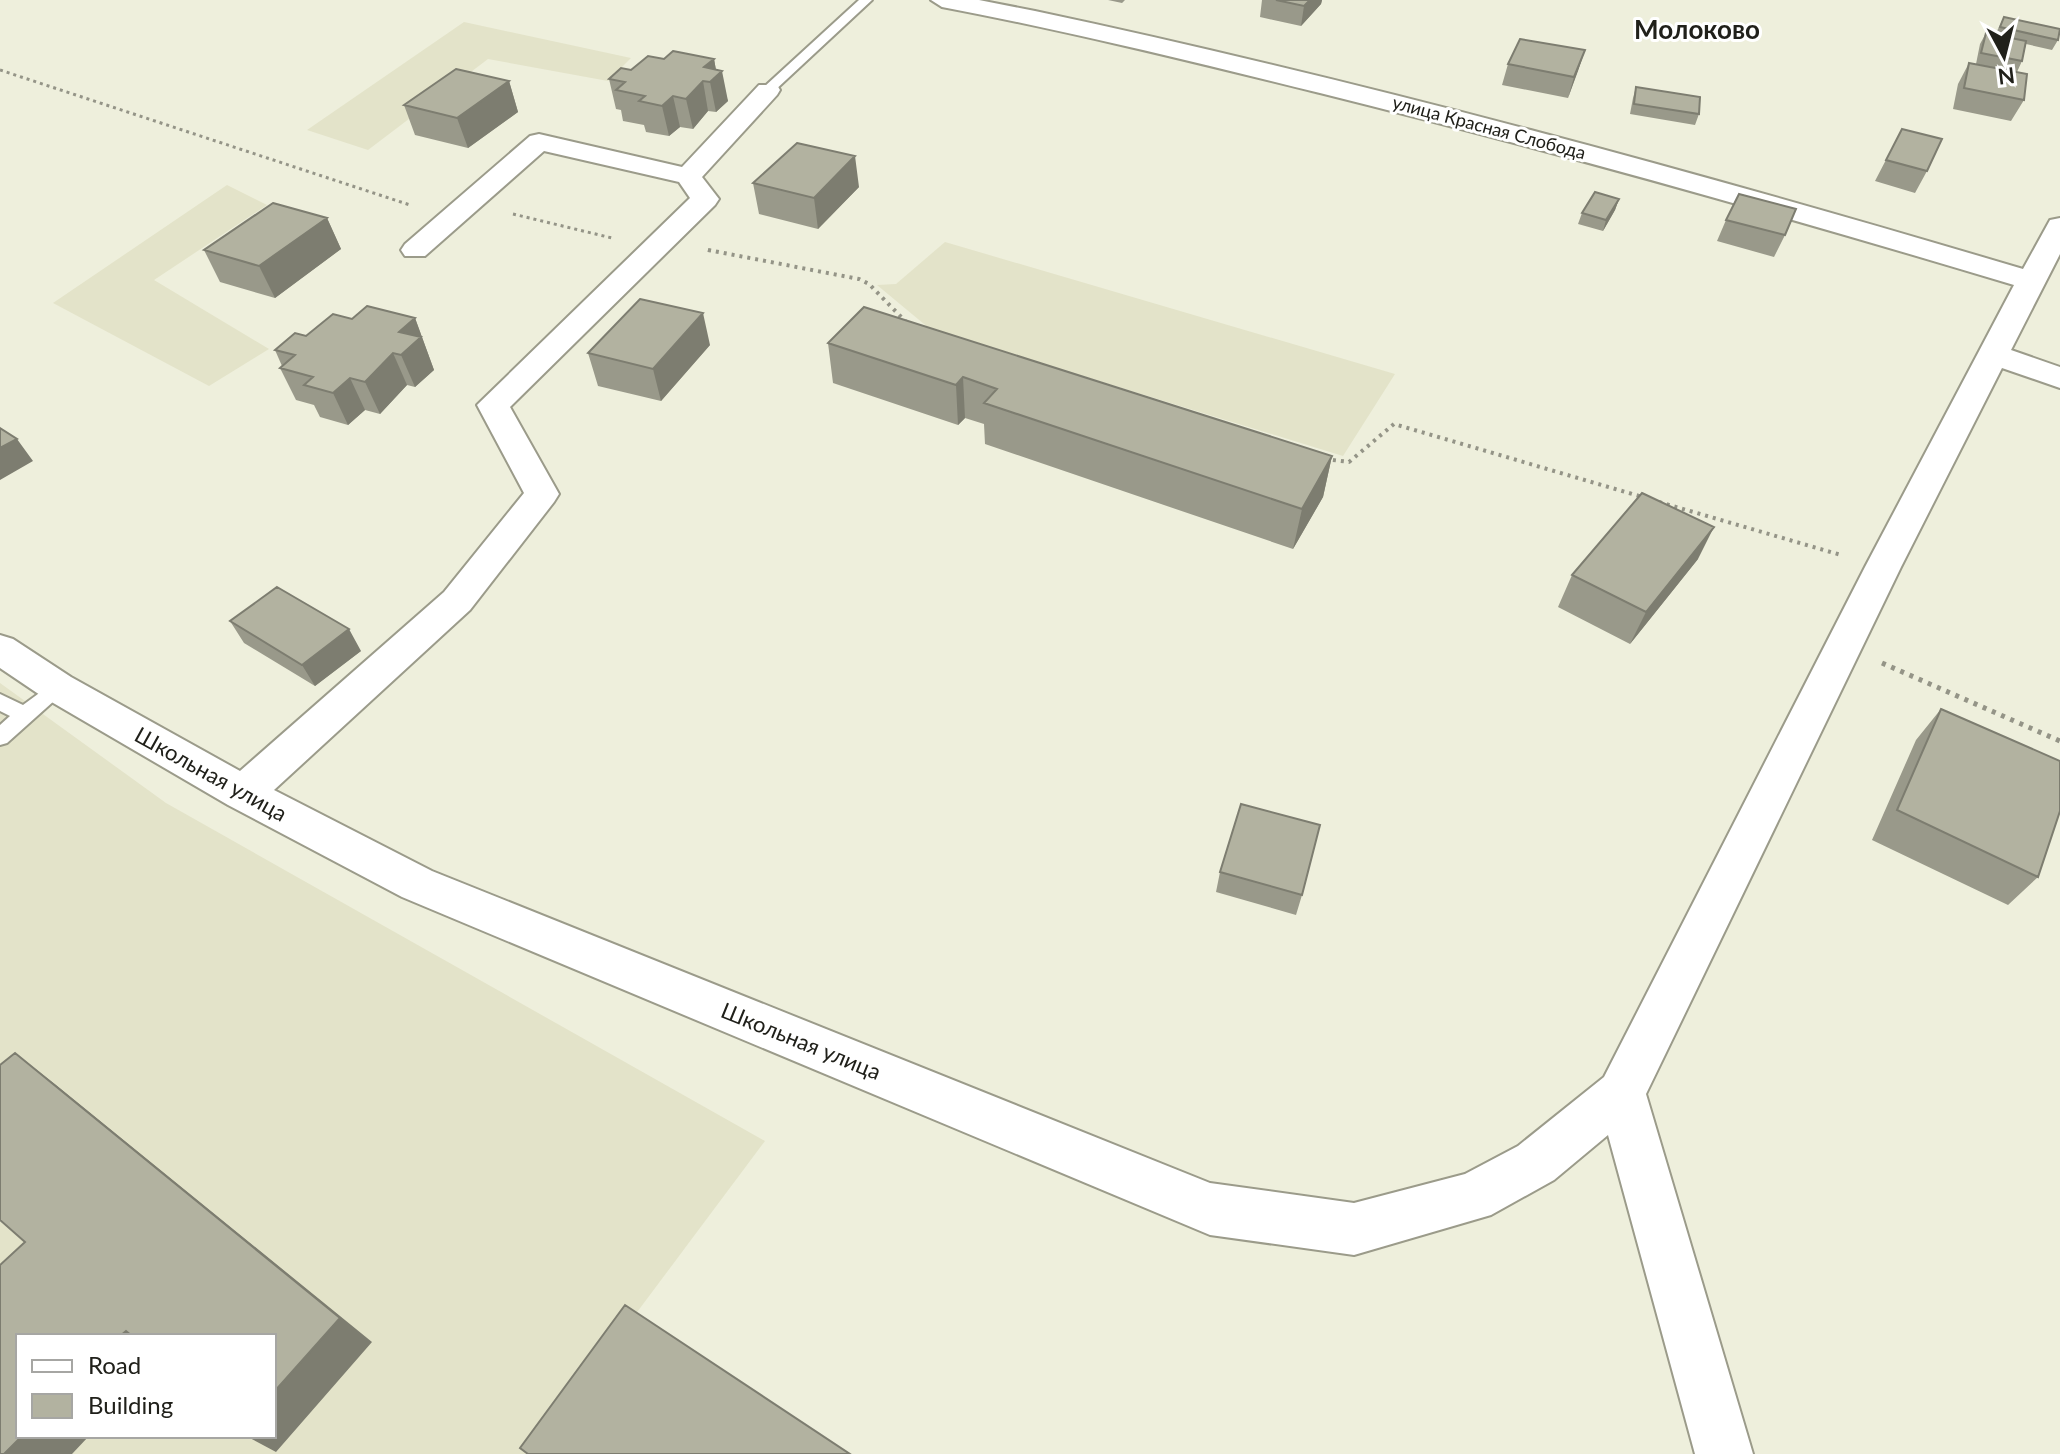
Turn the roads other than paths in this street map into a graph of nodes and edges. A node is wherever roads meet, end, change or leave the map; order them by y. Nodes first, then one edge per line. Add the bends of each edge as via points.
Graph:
1 (866, 0) edge
2 (942, 0) edge
3 (972, 2) edge
4 (768, 90) joint
5 (688, 176) junction
6 (2060, 226) edge
7 (415, 250) dead end
8 (2031, 281) junction
9 (1996, 355) junction
10 (2060, 378) edge
11 (0, 649) edge
12 (41, 701) junction
13 (0, 702) edge
14 (0, 737) edge
15 (243, 793) junction
16 (1621, 1093) junction
17 (1724, 1454) edge

1 - 4 lane
2 - 3 street, улица Красная Слобода
3 - 8 street, улица Красная Слобода via 1480,124
4 - 5 street
5 - 7 street via 539,142
5 - 15 street via 705,199 493,405 542,494 457,601
6 - 8 street
8 - 9 street
9 - 10 street
9 - 16 street via 1883,567
11 - 12 street, Школьная улица
12 - 13 lane
12 - 14 lane
12 - 15 street, Школьная улица
15 - 16 street, Школьная улица via 417,884 1210,1209 1354,1229 1473,1197 1536,1163
16 - 17 street

